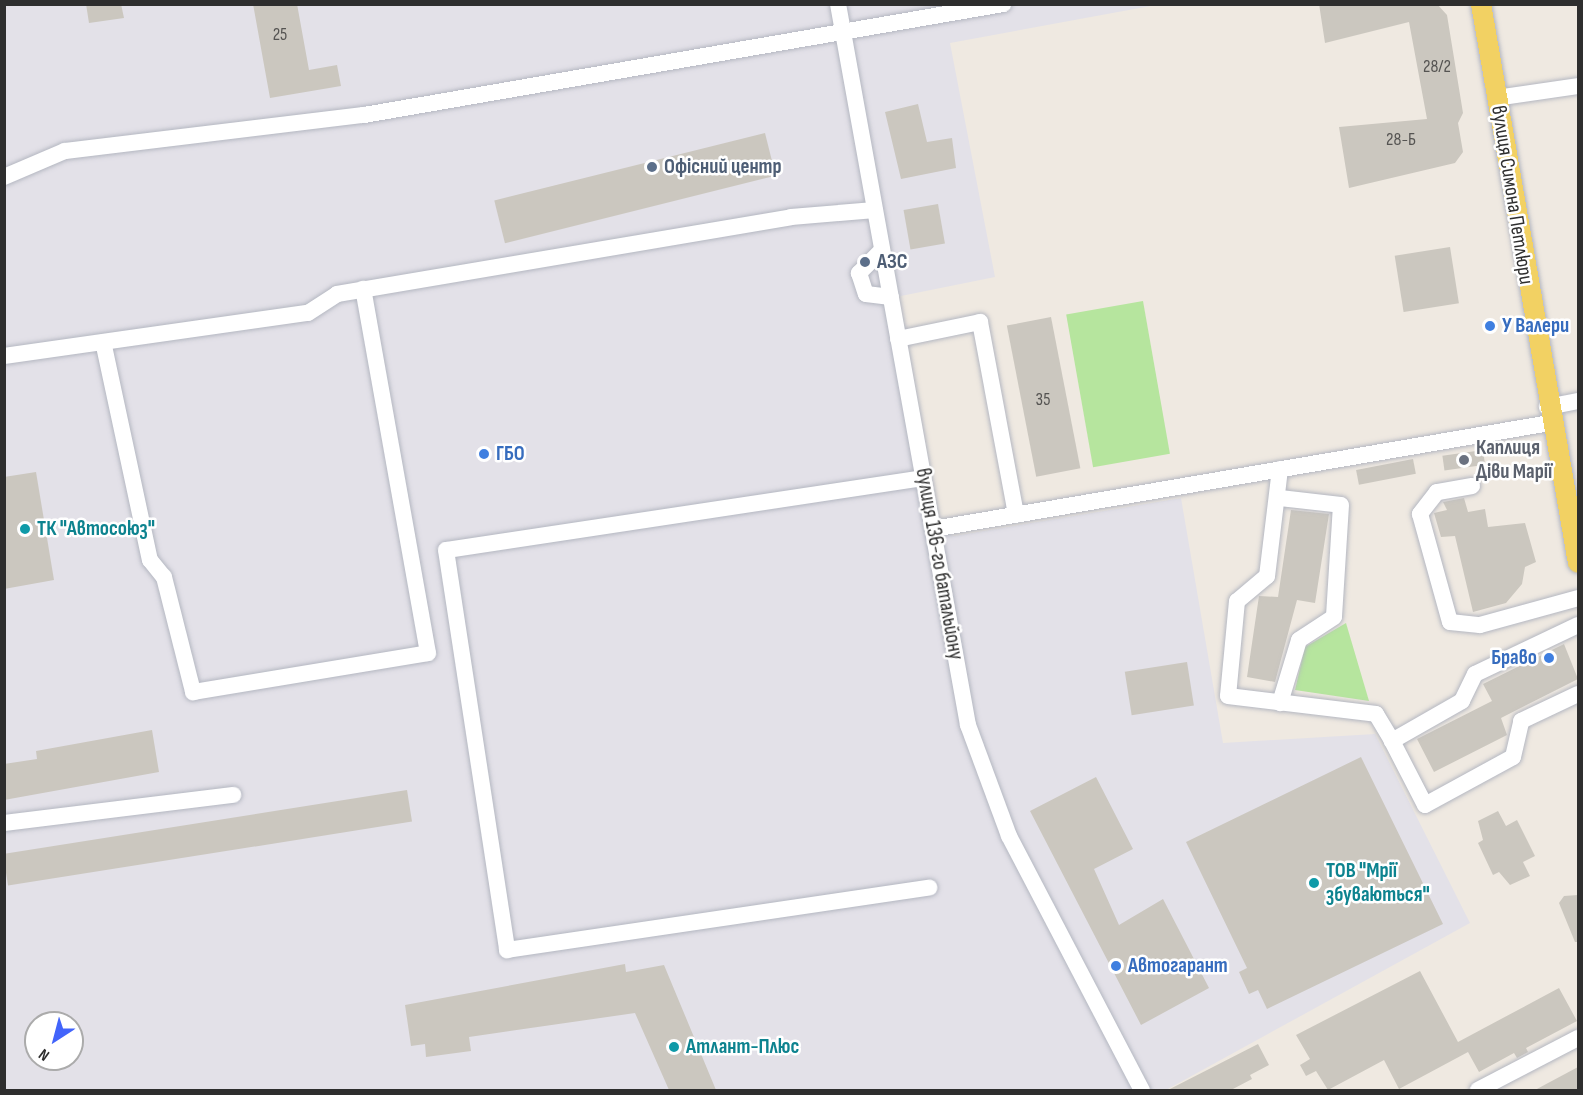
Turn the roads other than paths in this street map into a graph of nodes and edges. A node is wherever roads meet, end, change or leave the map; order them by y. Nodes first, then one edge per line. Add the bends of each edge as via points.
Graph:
1 (838, 4) edge
2 (1004, 4) edge
3 (1481, 4) edge
4 (844, 32) junction
5 (1578, 86) edge
6 (1496, 98) junction
7 (4, 177) edge
8 (875, 210) junction
9 (882, 250) junction
10 (363, 289) junction
11 (891, 297) junction
12 (898, 339) junction
13 (104, 346) junction
14 (4, 356) edge
15 (1578, 401) edge
16 (1549, 415) junction
17 (1280, 469) junction
18 (923, 478) junction
19 (1472, 486) dead end
20 (1280, 498) junction
21 (1016, 515) junction
22 (933, 529) junction
23 (1578, 563) edge
24 (1578, 598) edge
25 (1578, 625) edge
26 (1578, 694) edge
27 (1280, 703) junction
28 (1392, 741) junction
29 (233, 795) dead end
30 (4, 823) edge
31 (929, 888) dead end
32 (1578, 1038) edge
33 (1142, 1090) edge
34 (1478, 1090) edge

1 - 4 street, вулиця 136-го батальйону
2 - 4 street
3 - 6 main road, вулиця Симона Петлюри
4 - 7 street via 364,115 65,152
4 - 8 street, вулиця 136-го батальйону
5 - 6 street
6 - 16 main road, вулиця Симона Петлюри
8 - 9 street, вулиця 136-го батальйону
8 - 10 street via 791,217
9 - 11 street, вулиця 136-го батальйону
9 - 11 street via 860,273 866,294
10 - 13 street via 337,294 308,313
10 - 13 street via 428,653 193,692 164,577 150,560
11 - 12 street, вулиця 136-го батальйону
12 - 18 street, вулиця 136-го батальйону
12 - 21 street via 980,322
13 - 14 street
15 - 16 street
16 - 17 street
16 - 23 main road, вулиця Симона Петлюри
17 - 20 street
17 - 21 street
18 - 22 street, вулиця 136-го батальйону
18 - 31 street via 446,550 507,950
19 - 24 street via 1437,492 1420,514 1450,622 1480,625
20 - 27 street via 1267,576 1237,602 1228,696
20 - 27 street via 1341,505 1334,617 1299,640
21 - 22 street
22 - 33 street, вулиця 136-го батальйону via 968,725 1005,825
25 - 28 street via 1475,674 1461,701
26 - 28 street via 1521,721 1513,757 1425,804
27 - 28 street via 1376,714
29 - 30 street
32 - 34 street

